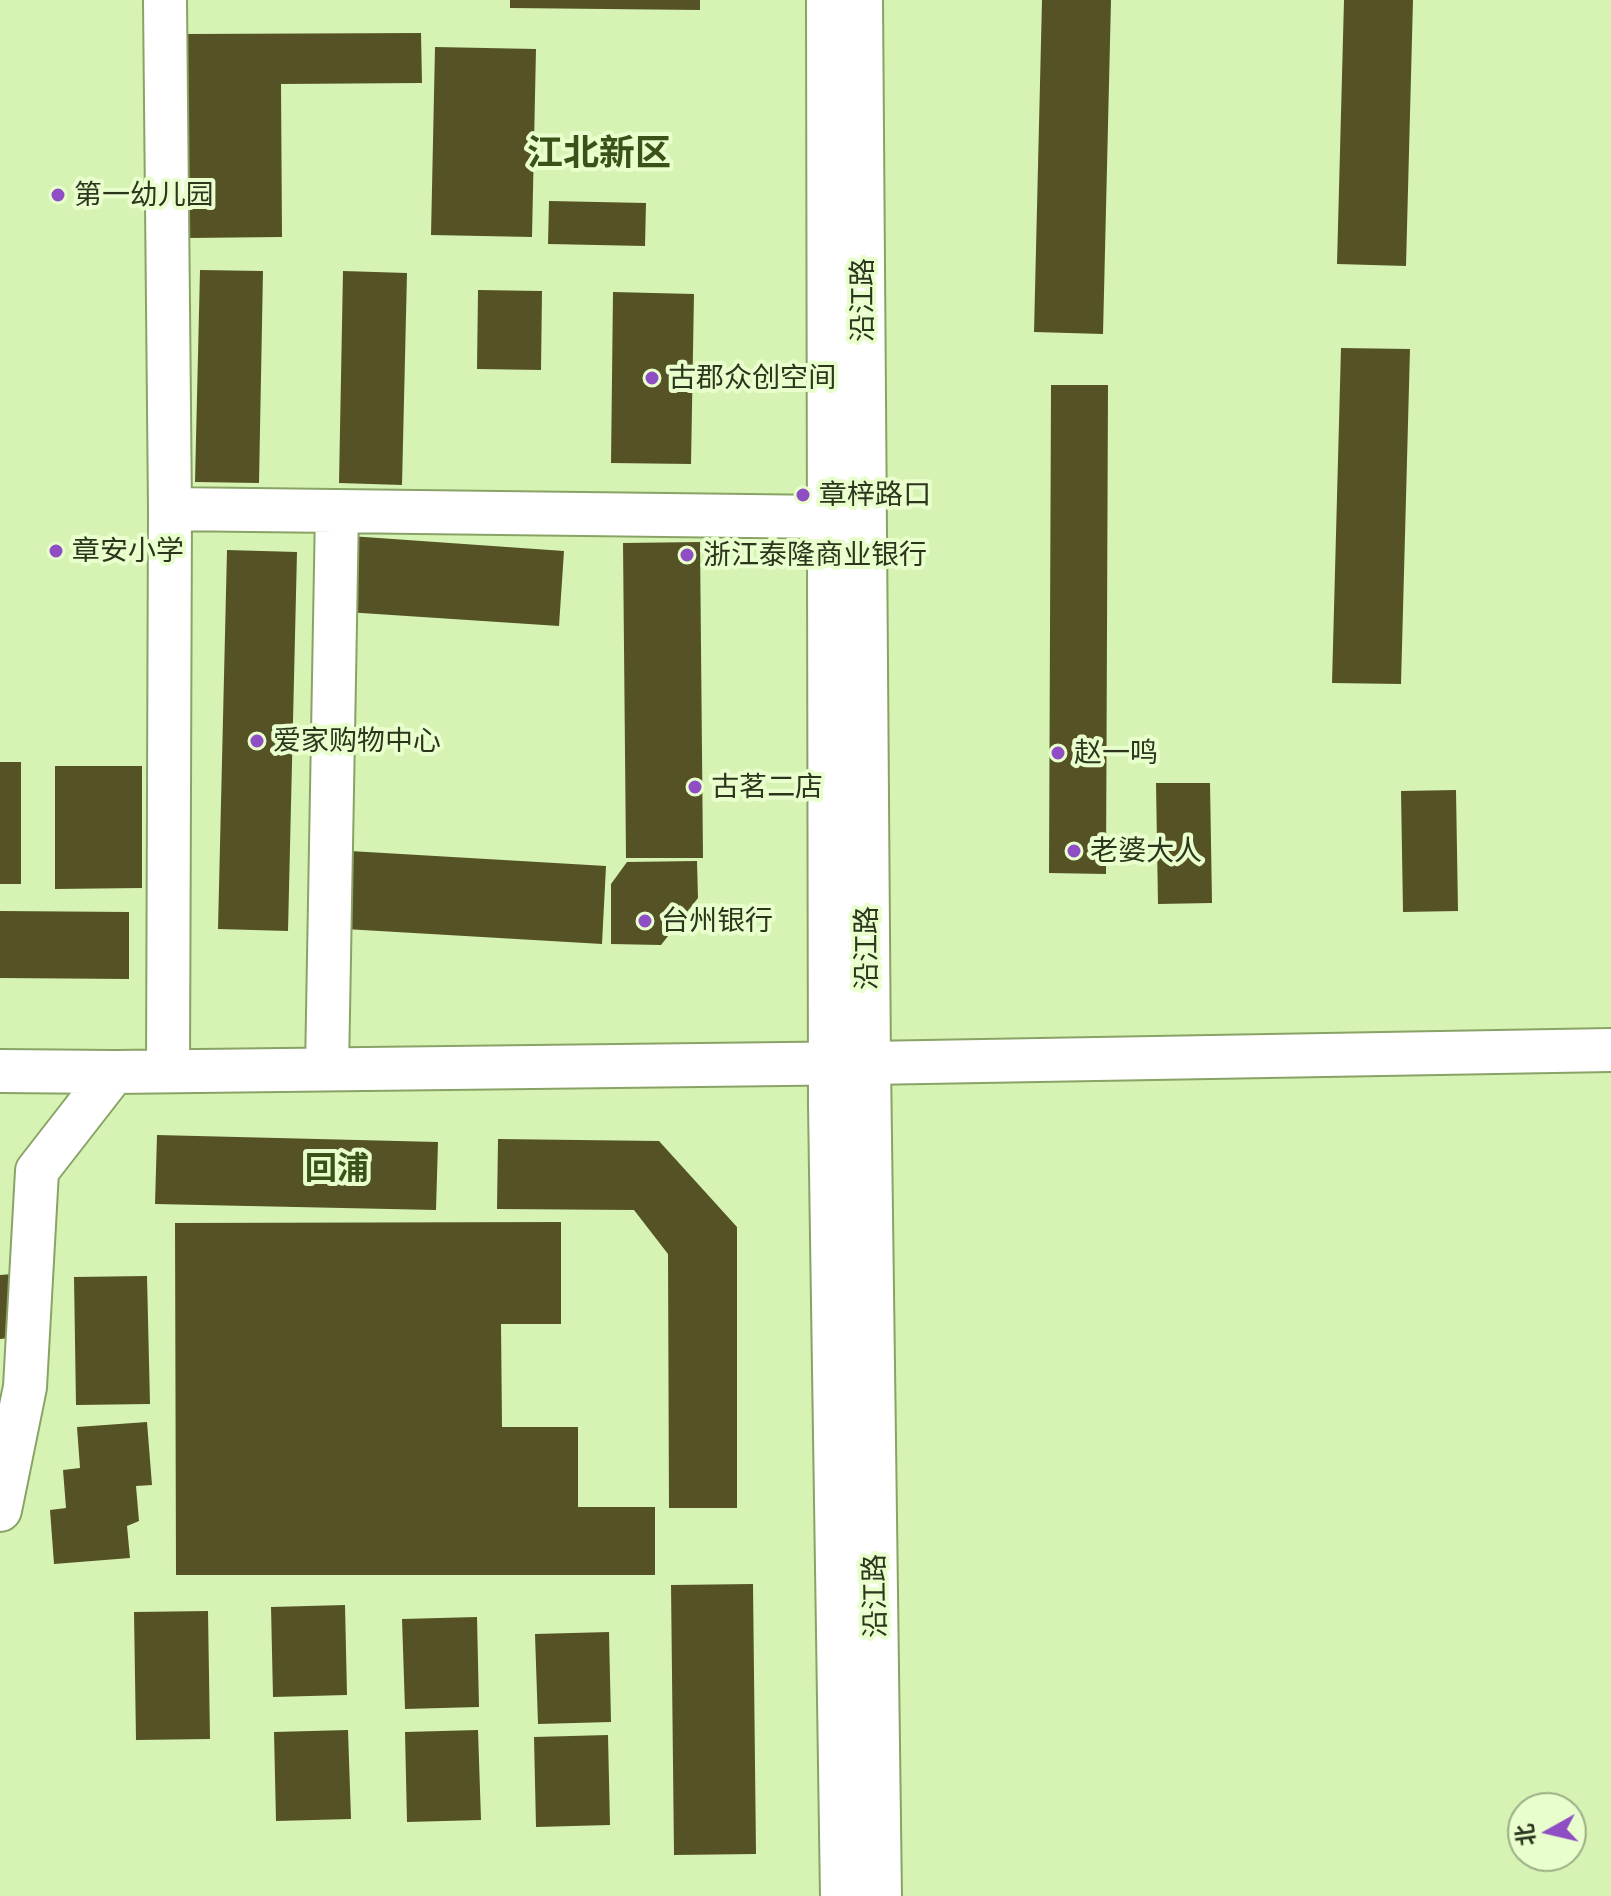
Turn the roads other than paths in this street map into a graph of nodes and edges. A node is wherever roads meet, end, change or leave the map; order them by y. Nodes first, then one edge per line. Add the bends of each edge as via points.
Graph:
1 (165, 0) edge
2 (829, 0) edge
3 (860, 0) edge
4 (170, 509) junction
5 (337, 511) junction
6 (830, 517) junction
7 (1611, 1050) edge
8 (850, 1062) junction
9 (327, 1069) junction
10 (0, 1071) edge
11 (168, 1071) junction
12 (114, 1072) junction
13 (0, 1510) edge
14 (843, 1896) edge
15 (879, 1896) edge

1 - 4 street
2 - 6 main road, 沿江路
3 - 8 main road, 沿江路
4 - 5 street
4 - 11 street
5 - 6 street
5 - 9 street
6 - 8 main road, 沿江路
7 - 8 street
8 - 9 street
8 - 14 main road, 沿江路
8 - 15 main road, 沿江路
9 - 11 street
10 - 12 street
11 - 12 street
12 - 13 street via 37,1171 25,1387

